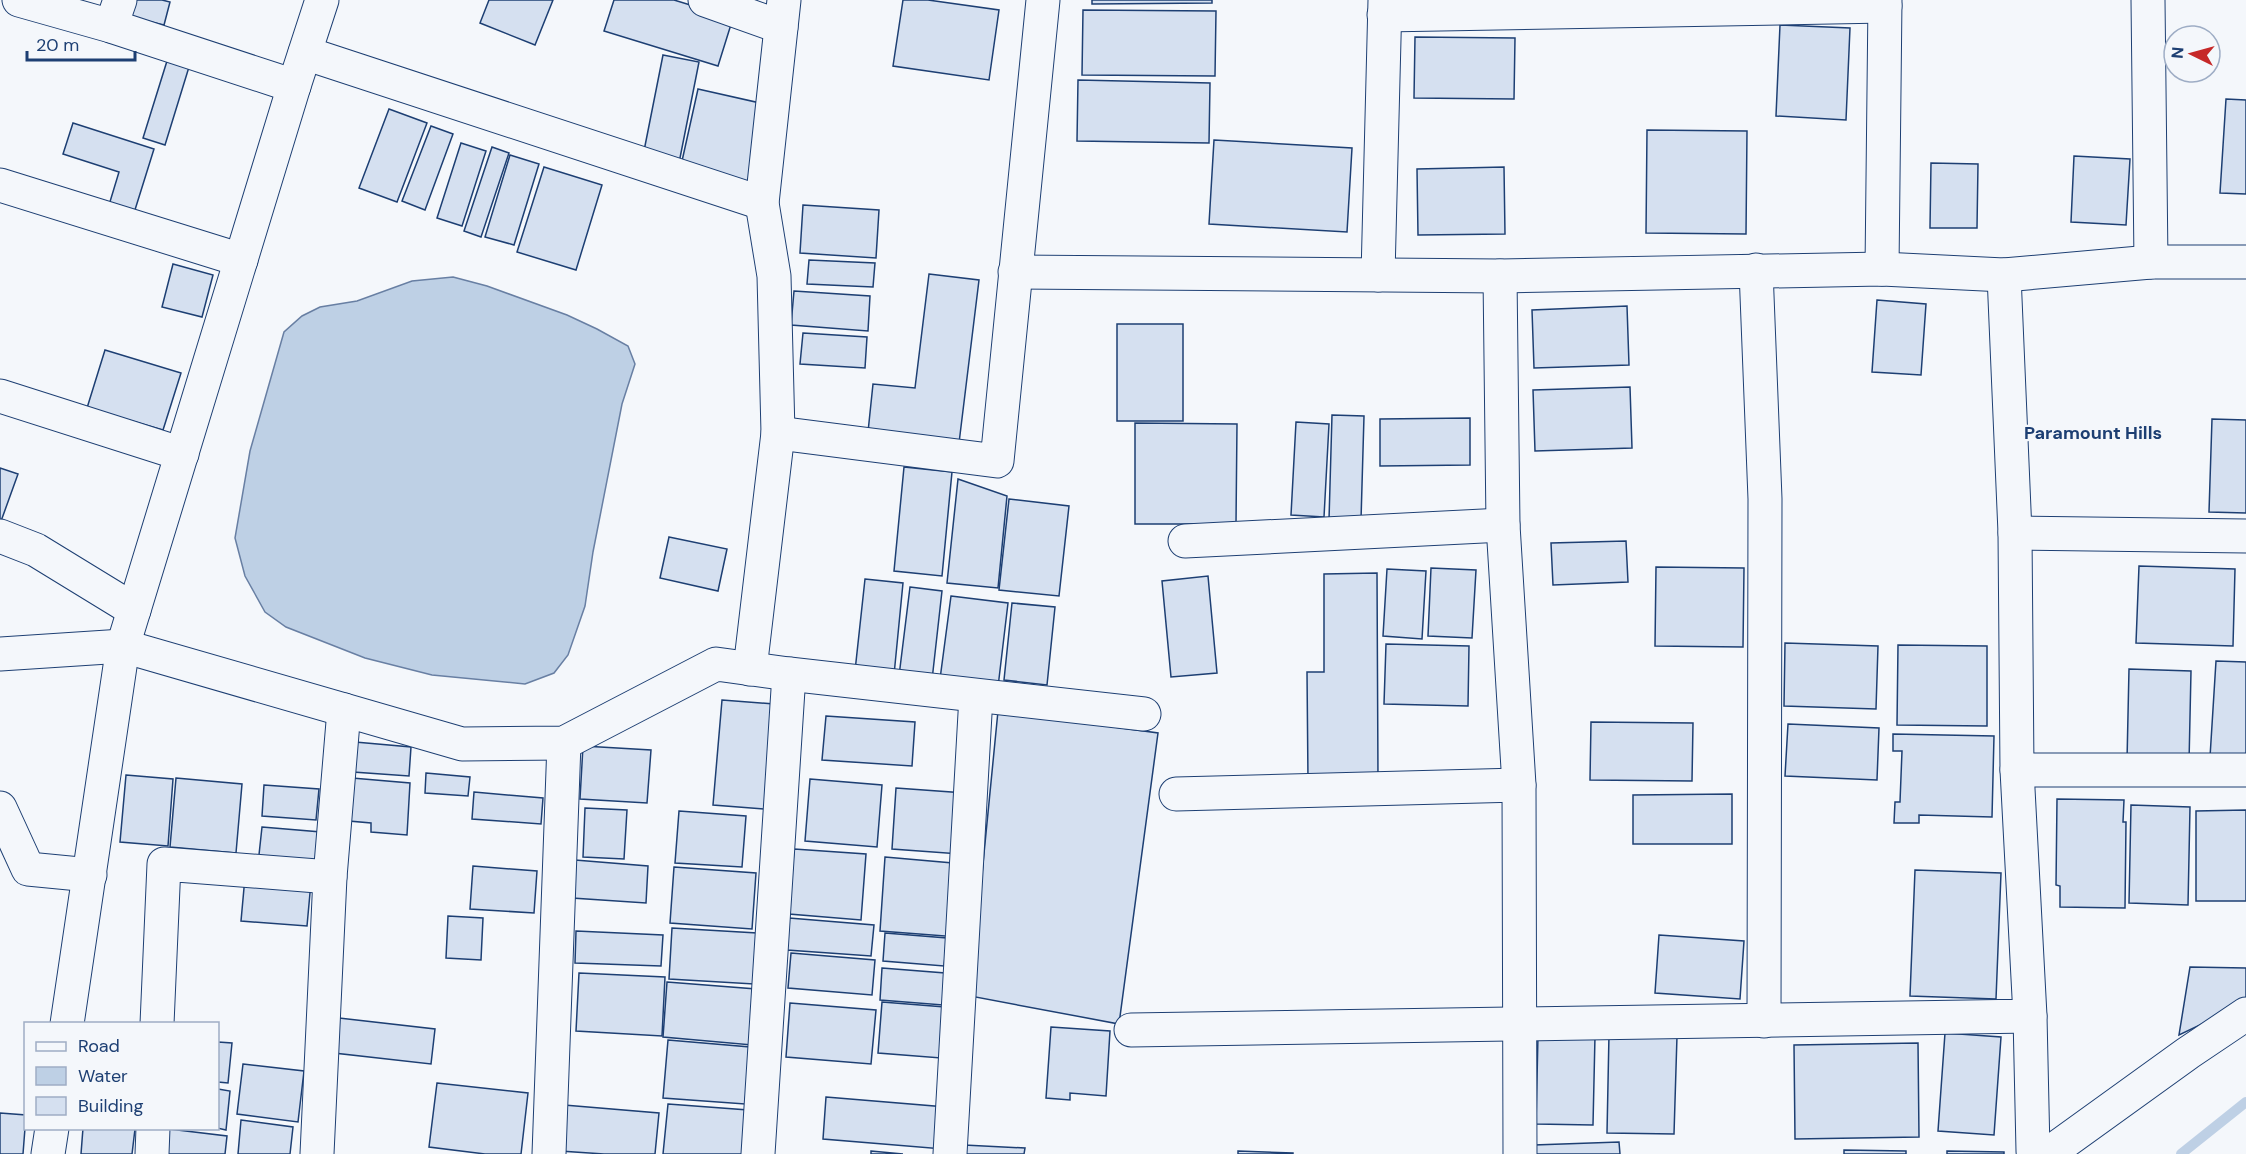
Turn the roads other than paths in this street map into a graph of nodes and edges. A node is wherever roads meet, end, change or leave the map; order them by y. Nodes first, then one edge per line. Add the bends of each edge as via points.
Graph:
1 (19, 0) edge
2 (322, 0) edge
3 (705, 0) edge
4 (1043, 0) edge
5 (2148, 0) edge
6 (1885, 3) edge
7 (1610, 6) edge
8 (1384, 8) edge
9 (115, 13) edge
10 (783, 14) edge
11 (305, 53) junction
12 (294, 86) junction
13 (0, 185) edge
14 (762, 203) junction
15 (241, 260) junction
16 (2151, 262) junction
17 (2246, 262) edge
18 (1882, 269) junction
19 (1756, 270) junction
20 (1015, 272) junction
21 (1378, 275) junction
22 (2004, 275) junction
23 (1500, 276) junction
24 (0, 396) edge
25 (778, 433) junction
26 (182, 454) junction
27 (1503, 525) junction
28 (2015, 533) junction
29 (0, 536) edge
30 (2246, 536) edge
31 (1185, 541) dead end
32 (134, 610) junction
33 (123, 646) junction
34 (0, 654) edge
35 (750, 669) junction
36 (789, 674) junction
37 (976, 696) junction
38 (344, 710) junction
39 (1144, 714) dead end
40 (564, 743) junction
41 (2016, 770) junction
42 (2246, 770) edge
43 (1519, 785) junction
44 (1176, 794) dead end
45 (0, 808) edge
46 (90, 875) junction
47 (330, 877) junction
48 (2246, 1014) edge
49 (2030, 1016) junction
50 (1764, 1021) junction
51 (67, 1022) edge
52 (157, 1022) edge
53 (1520, 1025) junction
54 (1131, 1030) dead end
55 (52, 1130) edge
56 (153, 1130) edge
57 (48, 1154) edge
58 (152, 1154) edge
59 (317, 1154) edge
60 (549, 1154) edge
61 (758, 1154) edge
62 (950, 1154) edge
63 (1520, 1154) edge
64 (2037, 1154) edge
65 (2048, 1154) edge

1 - 9 street
2 - 11 street
3 - 10 street
4 - 20 street
5 - 16 street
6 - 7 street
6 - 18 street
7 - 8 street
8 - 21 street
9 - 12 street
10 - 14 street
11 - 12 street
11 - 14 street
12 - 15 street
13 - 15 street
14 - 25 street via 774,276
15 - 26 street
16 - 17 street
16 - 22 street
18 - 19 street
18 - 22 street
19 - 23 street
19 - 50 street via 1765,499
20 - 21 street
20 - 25 street via 997,461
21 - 23 street
22 - 28 street
23 - 27 street
24 - 26 street
25 - 35 street
26 - 32 street
27 - 31 street
27 - 43 street
28 - 30 street
28 - 41 street
29 - 32 street via 36,550
32 - 33 street
33 - 34 street
33 - 38 street
33 - 46 street
35 - 36 street
35 - 40 street via 716,664
36 - 37 street
36 - 61 street
37 - 39 street
37 - 62 street
38 - 40 street via 462,744
38 - 47 street
40 - 60 street
41 - 42 street
41 - 49 street
43 - 44 street
43 - 53 street
45 - 46 street via 28,869
46 - 51 street
47 - 52 street via 164,864
47 - 59 street
48 - 65 street
49 - 50 street
49 - 64 street via 2033,1151
50 - 53 street
53 - 54 street
53 - 63 street
55 - 57 street
56 - 58 street

